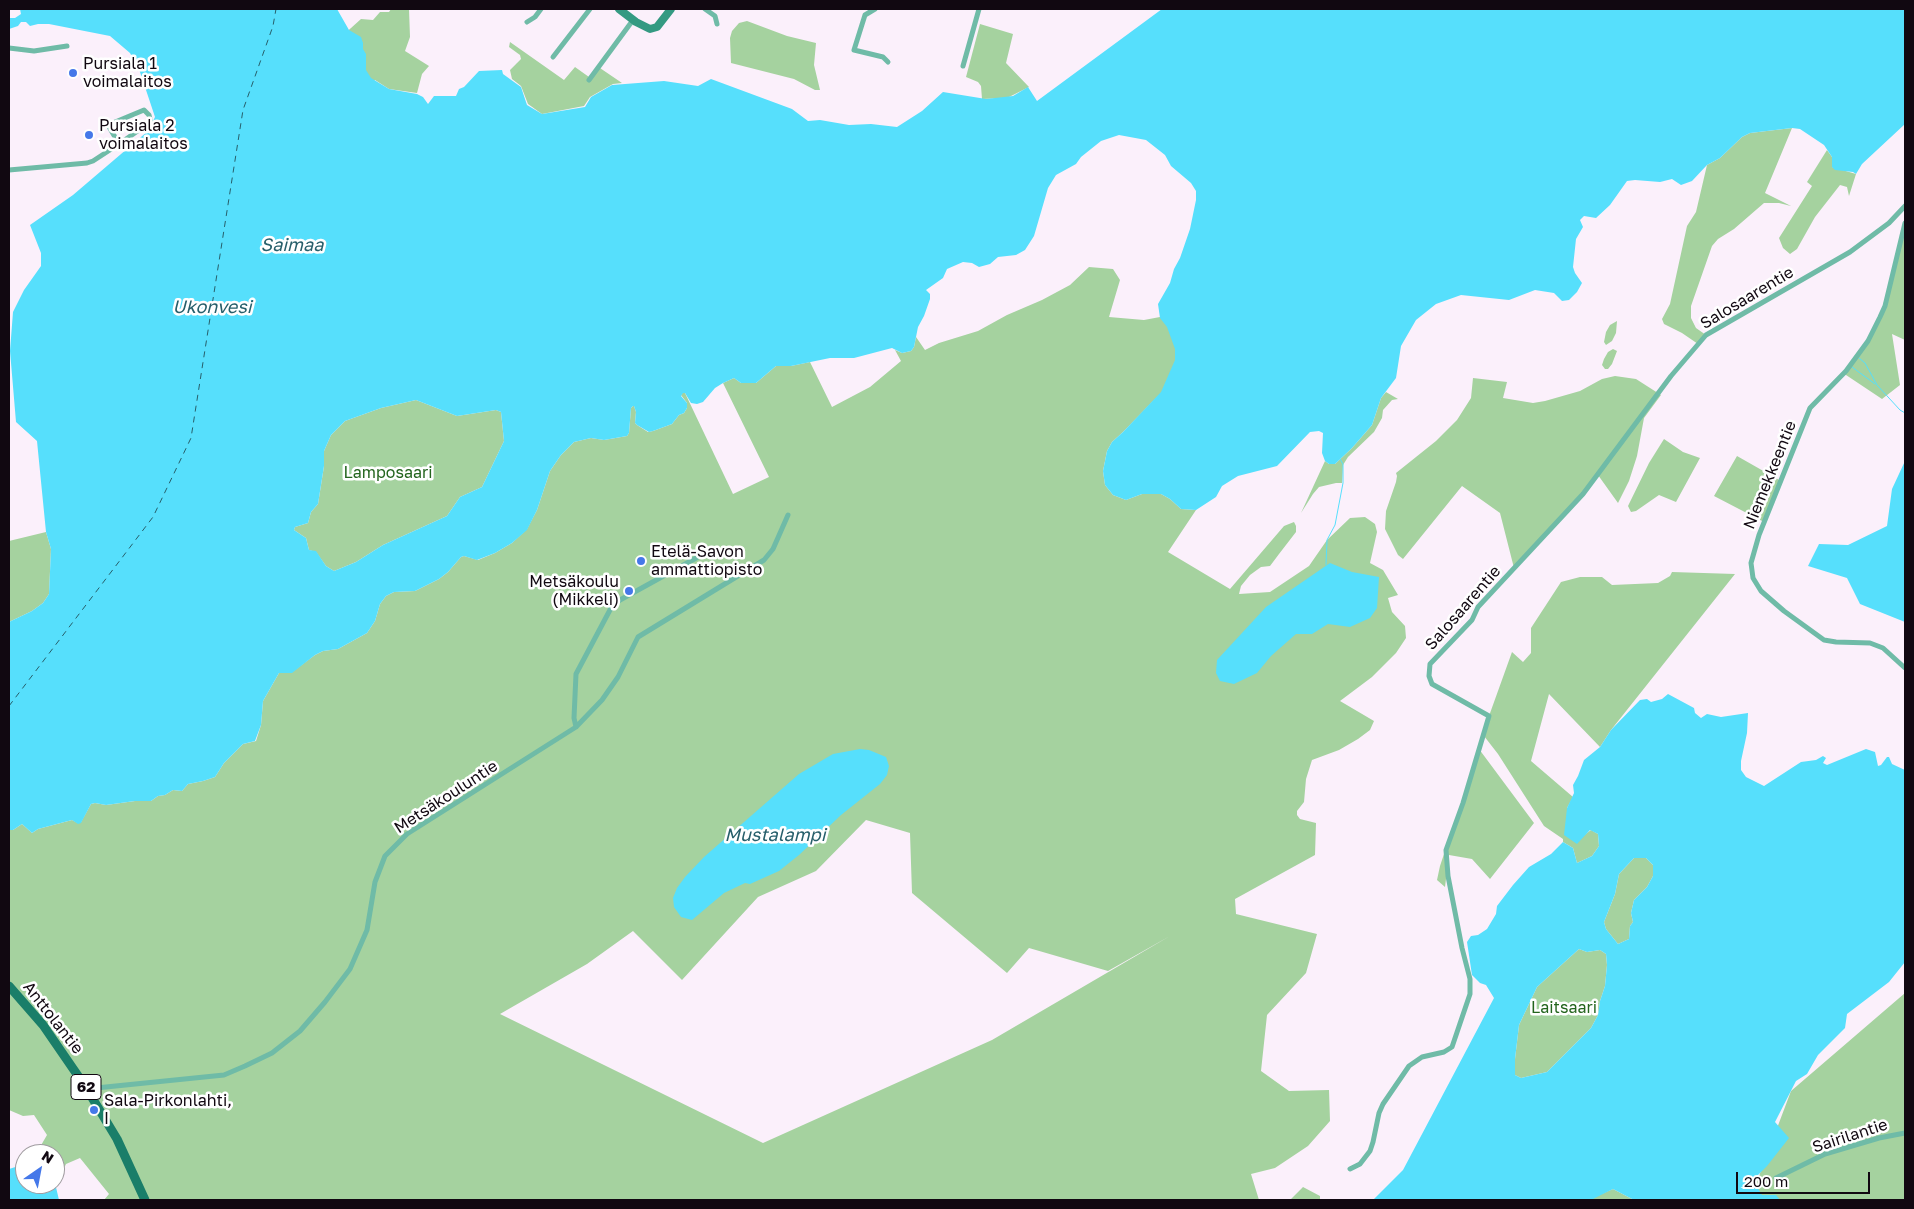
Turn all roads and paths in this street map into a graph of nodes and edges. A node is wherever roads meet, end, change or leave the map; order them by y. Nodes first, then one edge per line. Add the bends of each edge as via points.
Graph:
1 (541, 9) edge
2 (590, 9) edge
3 (619, 9) edge
4 (671, 9) edge
5 (705, 9) edge
6 (875, 9) edge
7 (979, 9) edge
8 (633, 20) junction
9 (527, 22) dead end
10 (717, 24) dead end
11 (67, 46) dead end
12 (9, 48) edge
13 (553, 57) dead end
14 (888, 62) dead end
15 (963, 66) dead end
16 (589, 80) dead end
17 (118, 144) junction
18 (9, 170) edge
19 (1905, 206) edge
20 (1905, 223) edge
21 (788, 514) dead end
22 (707, 552) dead end
23 (1905, 668) edge
24 (576, 727) junction
25 (9, 986) edge
26 (88, 1092) junction
27 (1905, 1133) edge
28 (1350, 1169) dead end
29 (1776, 1178) dead end
30 (145, 1200) edge

1 - 9 street
2 - 13 street
3 - 8 street
4 - 8 street via 652,29
5 - 10 street via 715,16
6 - 14 street via 865,15 854,50 883,57
7 - 15 street
8 - 16 street
11 - 12 street via 34,51
17 - 17 street via 108,125 144,110 150,123
17 - 18 street via 87,163
19 - 28 street, Salosaarentie via 1889,223 1850,252 1706,335 1671,376 1583,494 1430,664 1432,684 1489,716 1446,850 1448,876 1471,989 1452,1047 1422,1057 1409,1066 1383,1104 1370,1152 1360,1164
20 - 23 street, Niemekkeentie via 1885,306 1868,341 1846,371 1810,408 1759,536 1752,563 1753,578 1761,591 1824,640 1870,643 1883,648
21 - 24 street, Metsäkouluntie via 773,549 764,560 638,637 618,677
22 - 24 street via 611,608 576,674
24 - 26 street, Metsäkouluntie via 407,834 385,856 375,882 367,930 350,969 300,1031 272,1053 224,1074 96,1088
25 - 26 main road, Anttolantie / 62 via 60,1049
26 - 30 main road, Anttolantie / 62 via 117,1139
27 - 29 street, Sairilantie via 1825,1154

